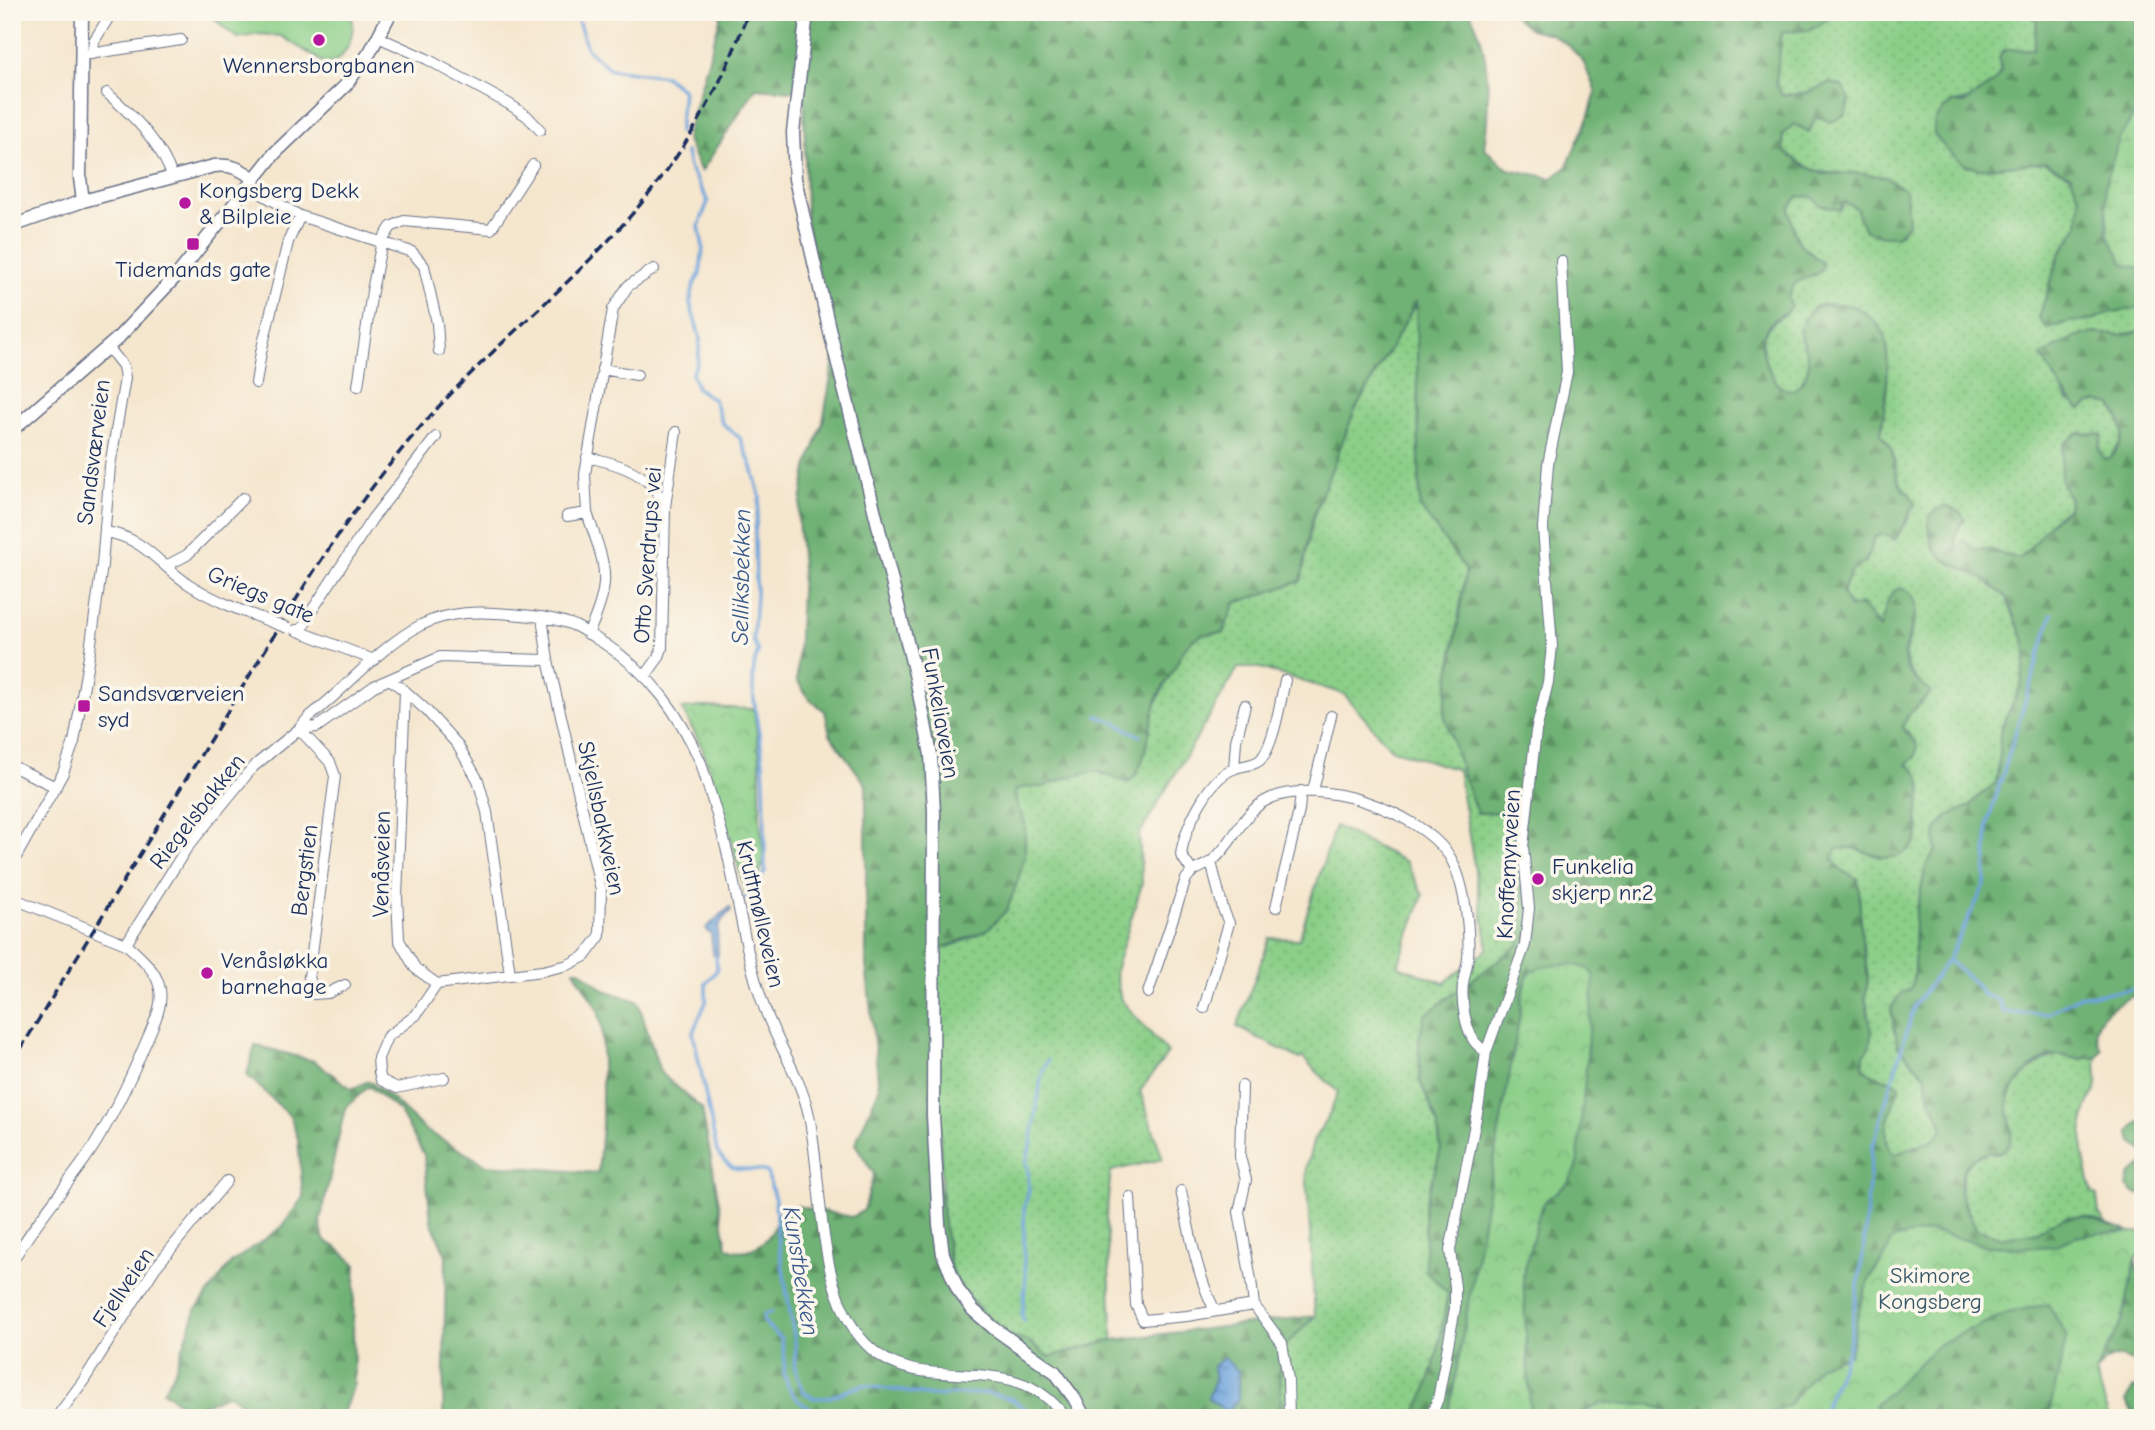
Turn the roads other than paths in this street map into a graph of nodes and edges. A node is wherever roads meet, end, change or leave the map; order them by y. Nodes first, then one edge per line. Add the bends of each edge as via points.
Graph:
1 (82, 12) edge
2 (112, 12) edge
3 (391, 12) edge
4 (807, 12) edge
5 (378, 37) junction
6 (181, 40) dead end
7 (87, 54) junction
8 (107, 93) dead end
9 (540, 130) dead end
10 (533, 165) dead end
11 (172, 176) junction
12 (251, 182) junction
13 (83, 201) junction
14 (300, 216) junction
15 (12, 226) edge
16 (382, 241) junction
17 (1561, 261) dead end
18 (654, 269) dead end
19 (108, 347) junction
20 (439, 351) dead end
21 (602, 369) junction
22 (638, 375) dead end
23 (256, 383) dead end
24 (358, 386) dead end
25 (12, 430) edge
26 (676, 432) dead end
27 (436, 438) dead end
28 (587, 457) junction
29 (243, 498) dead end
30 (665, 507) junction
31 (587, 513) junction
32 (567, 516) dead end
33 (104, 532) junction
34 (166, 566) junction
35 (542, 617) junction
36 (301, 632) junction
37 (588, 634) junction
38 (374, 660) junction
39 (548, 660) junction
40 (646, 676) junction
41 (390, 679) junction
42 (1285, 680) dead end
43 (405, 691) junction
44 (1245, 705) dead end
45 (1331, 716) dead end
46 (299, 729) junction
47 (12, 766) edge
48 (1234, 769) junction
49 (56, 787) junction
50 (1301, 791) junction
51 (1313, 791) junction
52 (1211, 862) junction
53 (12, 864) edge
54 (1192, 871) junction
55 (12, 898) edge
56 (1276, 907) dead end
57 (126, 944) junction
58 (510, 974) junction
59 (437, 984) junction
60 (345, 985) dead end
61 (1148, 993) dead end
62 (1204, 1008) dead end
63 (1486, 1052) junction
64 (444, 1078) dead end
65 (1242, 1086) dead end
66 (227, 1181) dead end
67 (1181, 1191) dead end
68 (1130, 1197) dead end
69 (12, 1262) edge
70 (1254, 1305) junction
71 (1215, 1311) junction
72 (56, 1418) edge
73 (1066, 1418) edge
74 (1085, 1418) edge
75 (1289, 1418) edge
76 (1430, 1418) edge

1 - 7 street
2 - 7 street
3 - 5 street, Sandsværveien
4 - 74 street, Funkeliaveien via 793,132 795,179 931,755 933,1115 943,1254 958,1290 973,1310 1055,1373
5 - 9 street via 509,104
5 - 12 street, Sandsværveien via 345,86 291,135
6 - 7 street
7 - 13 street via 80,163
8 - 11 street via 150,137
10 - 16 street via 491,229 404,221 391,227
11 - 12 street via 222,165 239,168
11 - 13 street
12 - 14 street
12 - 19 street, Sandsværveien via 179,273
13 - 15 street
14 - 16 street
14 - 23 street via 288,242
16 - 20 street via 412,251 424,266
16 - 24 street
17 - 63 street, Knoffemyrveien via 1567,372 1548,464 1543,528 1552,646 1536,731 1523,847 1530,908 1525,945
18 - 21 street via 628,286 616,303
19 - 25 street
19 - 33 street, Sandsværveien via 123,366 125,378
21 - 22 street
21 - 28 street
26 - 30 street, Otto Sverdrups vei
27 - 36 street via 372,520
28 - 30 street via 638,475 653,487
28 - 31 street
29 - 34 street via 187,555
30 - 40 street, Otto Sverdrups vei via 662,648
31 - 32 street
31 - 37 street via 606,582
33 - 34 street, Griegs gate via 136,541
33 - 49 street, Sandsværveien via 76,732
34 - 36 street, Griegs gate, bridge via 222,604
35 - 37 street, Kruttmølleveien
35 - 38 street, Kruttmølleveien via 456,613 421,626
35 - 39 street, Skjellsbakkveien
36 - 38 street, Griegs gate
37 - 40 street, Kruttmølleveien
38 - 46 street, Kruttmølleveien
39 - 41 street, Riegelsbakken via 440,657
39 - 58 street, Skjellsbakkveien via 601,890 600,936 585,956 568,965
40 - 73 street, Kruttmølleveien via 668,703 701,763 763,1004 808,1111 831,1268 853,1326 867,1345 894,1364 913,1371 1024,1383 1046,1396
41 - 43 street
41 - 46 street, Riegelsbakken via 317,727
42 - 48 street via 1262,758
43 - 58 street via 457,744 478,780 487,812
43 - 59 street, Venåsveien via 399,940 415,968
44 - 48 street
45 - 51 street
46 - 57 street, Riegelsbakken via 253,767 186,849
46 - 60 street, Bergstien via 330,762 335,776 309,977 313,994
47 - 49 street
48 - 54 street via 1213,785 1187,830 1181,855
49 - 53 street, Sandsværveien
50 - 51 street
50 - 52 street via 1268,799 1252,810
50 - 56 street
51 - 63 street via 1371,803 1421,827 1448,855 1462,887 1468,930 1463,987 1466,1021 1474,1042
52 - 54 street
52 - 62 street via 1229,923
54 - 61 street
55 - 57 street
57 - 69 street via 160,986 156,1017 103,1131
58 - 59 street, Skjellsbakkveien
59 - 64 street via 416,1015 387,1037 378,1058 379,1072 381,1080 397,1088
63 - 76 street, Knoffemyrveien via 1450,1250 1455,1308 1438,1399
65 - 70 street via 1240,1157 1246,1180 1240,1212
66 - 72 street, Fjellveien via 155,1268
67 - 71 street via 1198,1268
68 - 71 street via 1136,1306 1143,1320
70 - 71 street
70 - 75 street via 1282,1343

